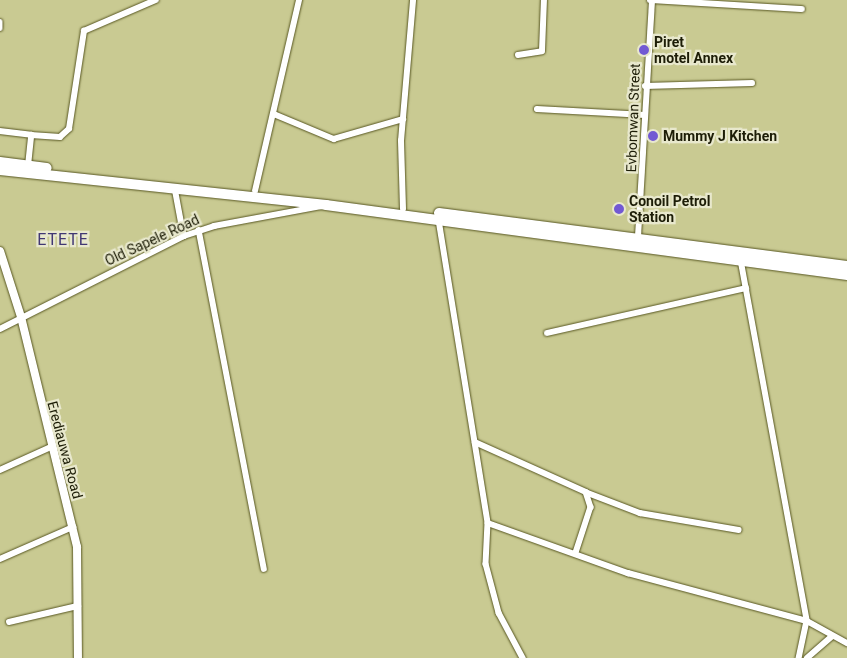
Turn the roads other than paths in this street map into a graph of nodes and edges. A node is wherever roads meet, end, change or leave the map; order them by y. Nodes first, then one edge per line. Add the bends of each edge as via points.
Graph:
1 (156, 0) edge
2 (299, 0) edge
3 (412, 0) edge
4 (544, 0) edge
5 (651, 0) edge
6 (682, 1) edge
7 (802, 9) dead end
8 (0, 22) edge
9 (0, 28) edge
10 (518, 55) dead end
11 (752, 83) dead end
12 (645, 86) junction
13 (537, 108) dead end
14 (274, 114) junction
15 (644, 115) junction
16 (403, 119) junction
17 (0, 130) edge
18 (31, 135) junction
19 (0, 162) edge
20 (28, 166) junction
21 (0, 170) edge
22 (175, 188) junction
23 (255, 191) junction
24 (326, 205) junction
25 (403, 208) junction
26 (438, 220) junction
27 (198, 230) junction
28 (184, 236) junction
29 (638, 237) junction
30 (0, 252) edge
31 (740, 258) junction
32 (847, 266) edge
33 (847, 275) edge
34 (746, 288) junction
35 (21, 317) junction
36 (0, 329) edge
37 (547, 333) dead end
38 (475, 442) junction
39 (51, 447) junction
40 (0, 470) edge
41 (586, 492) junction
42 (488, 523) junction
43 (73, 527) junction
44 (739, 530) dead end
45 (576, 553) junction
46 (0, 559) edge
47 (264, 569) dead end
48 (78, 606) junction
49 (807, 621) junction
50 (9, 622) dead end
51 (831, 637) junction
52 (847, 643) edge
53 (78, 658) edge
54 (523, 658) edge
55 (799, 658) edge
56 (807, 658) edge

1 - 18 street via 84,31 68,129 60,137
2 - 14 street
3 - 16 street
4 - 10 street via 542,51
5 - 6 street, Evbomwan Street
5 - 12 street, Evbomwan Street
6 - 7 street, Evbomwan Street
8 - 9 street
11 - 12 street
12 - 15 street, Evbomwan Street
13 - 15 street
14 - 16 street via 340,139
14 - 23 street
15 - 29 street, Evbomwan Street
16 - 25 street
17 - 18 street
18 - 20 street
19 - 20 highway
20 - 23 highway
21 - 22 highway
22 - 24 highway
22 - 28 street
23 - 25 highway
24 - 26 highway
24 - 27 street, Old Sapele Road
25 - 29 highway
26 - 31 highway
26 - 38 street
27 - 28 street, Old Sapele Road
27 - 47 street
28 - 35 street, Old Sapele Road
29 - 32 highway
30 - 35 street, Erediauwa Road
31 - 33 highway
31 - 34 street
34 - 37 street
34 - 49 street
35 - 36 street, Old Sapele Road
35 - 39 street, Erediauwa Road
38 - 41 street
38 - 42 street
39 - 40 street
39 - 43 street, Erediauwa Road
41 - 44 street via 640,514
41 - 45 street via 591,507
42 - 45 street
42 - 54 street via 486,564 500,613
43 - 46 street
43 - 48 street, Erediauwa Road
45 - 49 street via 638,576
48 - 50 street
48 - 53 street, Erediauwa Road
49 - 51 street
49 - 55 street
51 - 52 street
51 - 56 street

